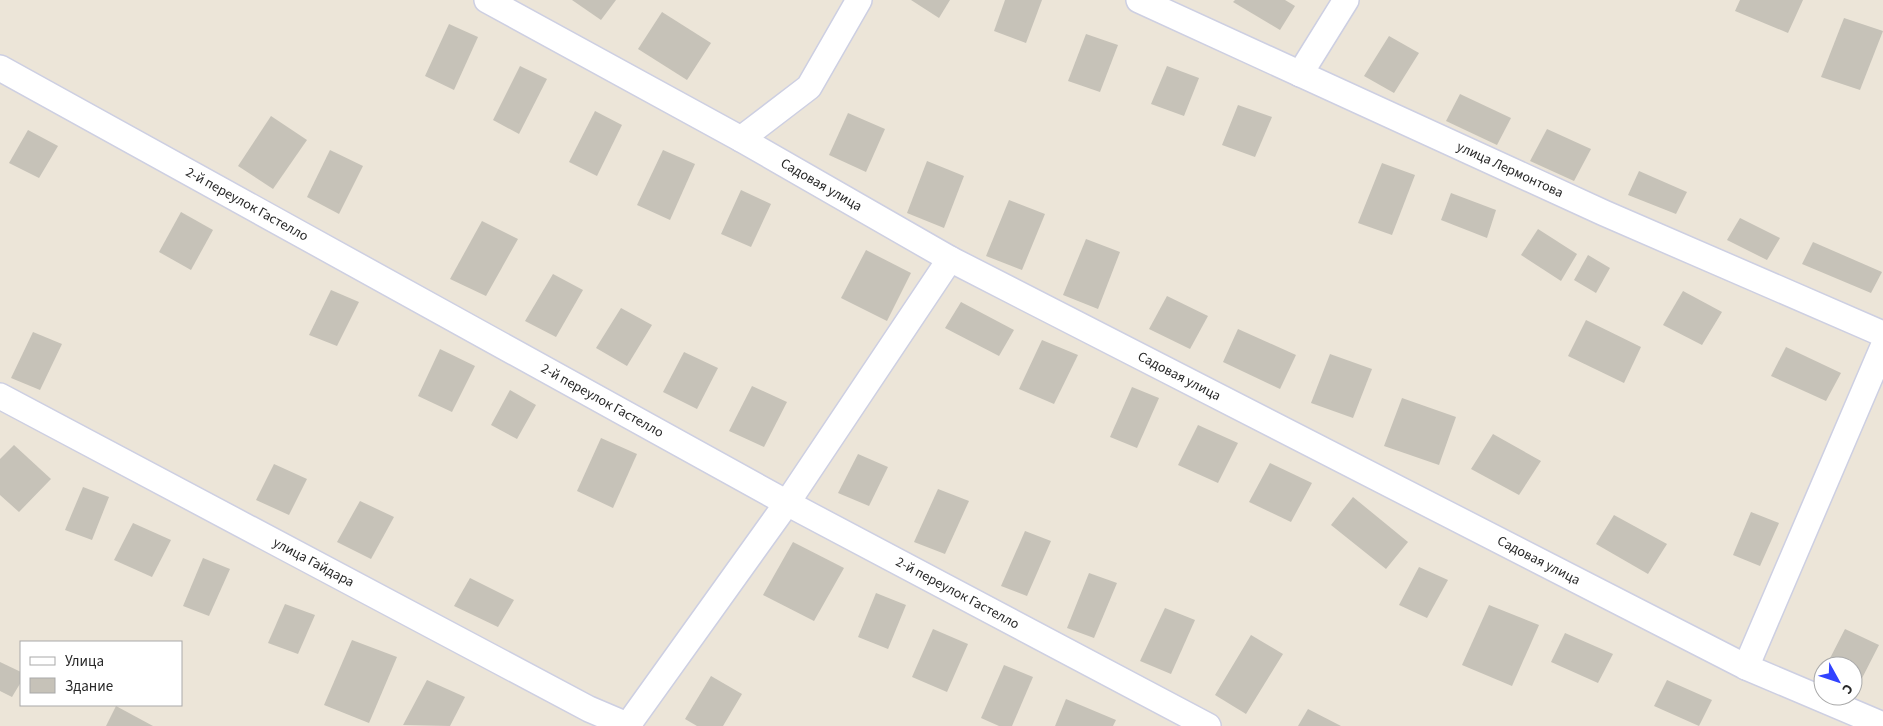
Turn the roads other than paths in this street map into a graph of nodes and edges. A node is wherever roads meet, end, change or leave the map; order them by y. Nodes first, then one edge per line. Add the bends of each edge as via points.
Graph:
1 (487, 0) edge
2 (859, 0) edge
3 (1139, 0) edge
4 (1346, 0) edge
5 (0, 68) edge
6 (1300, 74) junction
7 (741, 139) junction
8 (950, 258) junction
9 (1883, 334) edge
10 (1883, 346) edge
11 (0, 396) edge
12 (787, 503) junction
13 (1746, 667) junction
14 (585, 717) edge
15 (1883, 725) edge
16 (629, 726) edge
17 (1208, 726) edge

1 - 7 street, Садовая улица
2 - 7 street via 809,87
3 - 6 street, улица Лермонтова
4 - 6 street
5 - 12 street, 2-й переулок Гастелло
6 - 9 street, улица Лермонтова via 1604,213
7 - 8 street, Садовая улица
8 - 12 street
8 - 13 street, Садовая улица
10 - 13 street
11 - 14 street, улица Гайдара
12 - 16 street
12 - 17 street, 2-й переулок Гастелло
13 - 15 street, Садовая улица
14 - 16 street, улица Гайдара

